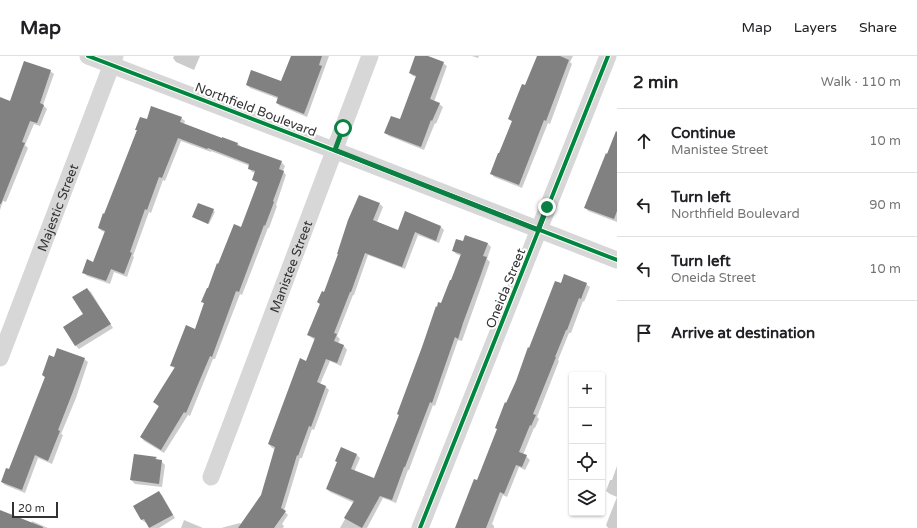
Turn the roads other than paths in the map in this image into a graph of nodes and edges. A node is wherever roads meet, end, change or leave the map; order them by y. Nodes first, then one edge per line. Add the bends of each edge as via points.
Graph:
1 (88, 56) edge
2 (370, 56) edge
3 (608, 56) edge
4 (113, 60) edge
5 (335, 150) junction
6 (538, 230) junction
7 (617, 260) edge
8 (0, 358) edge
9 (211, 477) dead end
10 (420, 528) edge

1 - 4 street, Northfield Boulevard
2 - 5 street, Manistee Street
3 - 6 street, Oneida Street
4 - 5 street, Northfield Boulevard
4 - 8 street, Majestic Street
5 - 6 street, Northfield Boulevard
5 - 9 street, Manistee Street
6 - 7 street, Northfield Boulevard
6 - 10 street, Oneida Street

